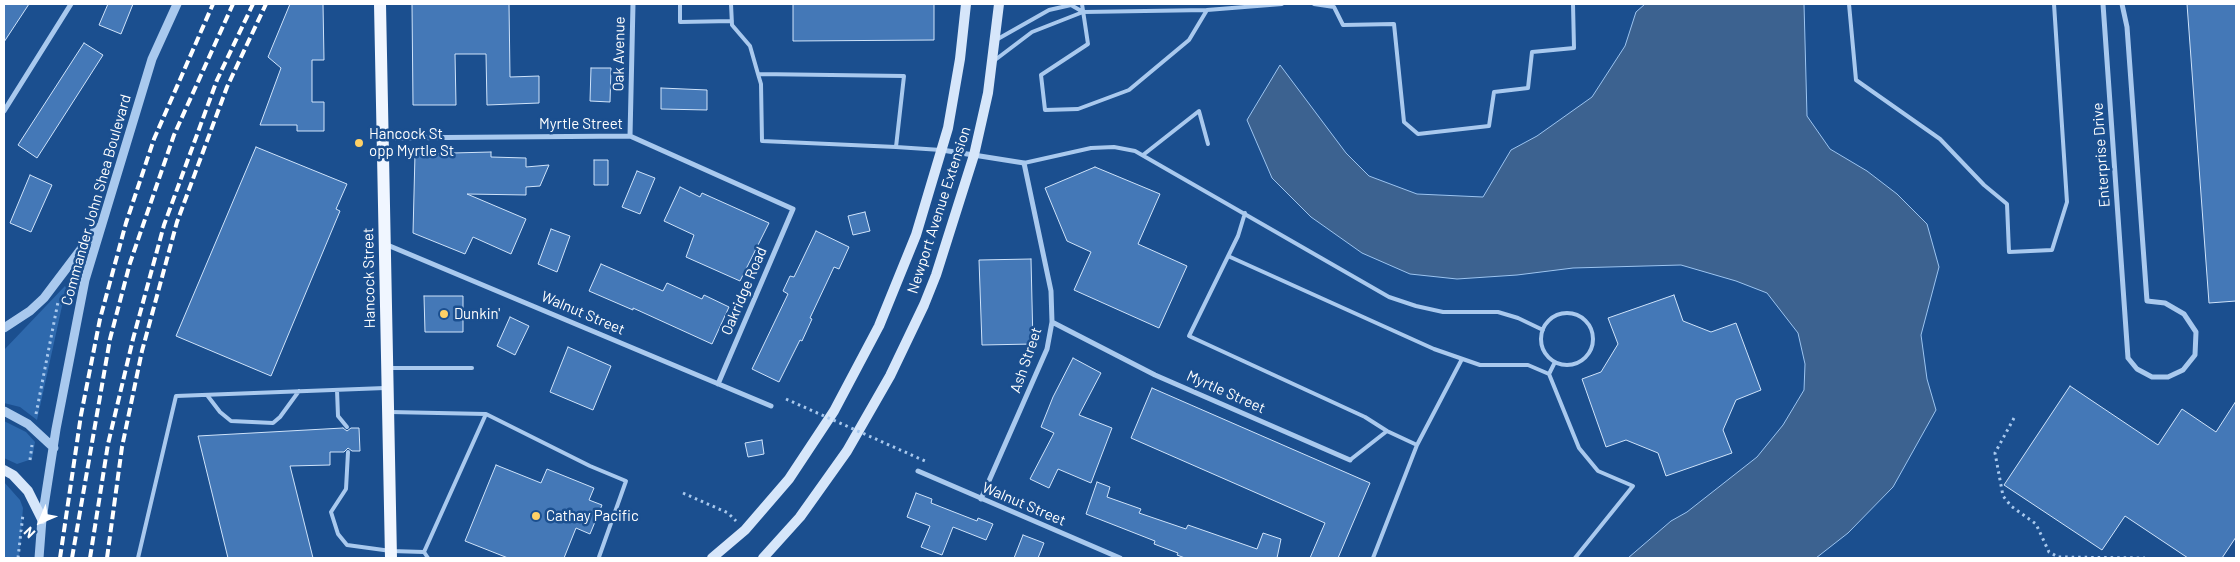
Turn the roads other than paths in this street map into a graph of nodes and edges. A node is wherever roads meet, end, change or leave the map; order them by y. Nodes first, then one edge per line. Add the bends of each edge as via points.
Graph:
1 (71, 4) edge
2 (177, 4) edge
3 (380, 4) edge
4 (633, 4) edge
5 (680, 4) edge
6 (731, 4) edge
7 (966, 4) edge
8 (999, 4) edge
9 (1082, 4) edge
10 (1282, 4) edge
11 (1314, 4) edge
12 (1573, 4) edge
13 (1850, 4) edge
14 (2054, 4) edge
15 (2103, 4) edge
16 (2122, 4) edge
17 (1207, 10) junction
18 (1083, 12) junction
19 (732, 21) junction
20 (995, 40) junction
21 (992, 62) junction
22 (758, 74) junction
23 (4, 111) edge
24 (630, 136) junction
25 (383, 138) junction
26 (1208, 144) dead end
27 (896, 147) junction
28 (941, 150) junction
29 (974, 155) junction
30 (1143, 155) junction
31 (1024, 163) junction
32 (792, 209) joint
33 (1245, 213) junction
34 (102, 222) junction
35 (385, 244) junction
36 (1228, 256) junction
37 (1052, 322) junction
38 (4, 328) edge
39 (1543, 330) junction
40 (1462, 359) junction
41 (1555, 362) junction
42 (387, 368) junction
43 (472, 368) dead end
44 (1550, 374) junction
45 (718, 384) junction
46 (387, 388) junction
47 (337, 390) junction
48 (299, 391) junction
49 (207, 395) junction
50 (771, 406) dead end
51 (4, 411) edge
52 (388, 412) junction
53 (486, 414) junction
54 (346, 428) dead end
55 (1387, 431) junction
56 (1417, 445) junction
57 (54, 448) junction
58 (348, 452) dead end
59 (1350, 460) joint
60 (4, 470) edge
61 (918, 472) dead end
62 (981, 500) junction
63 (42, 519) junction
64 (424, 552) junction
65 (391, 556) edge
66 (39, 558) edge
67 (138, 558) edge
68 (428, 558) edge
69 (599, 558) edge
70 (712, 558) edge
71 (764, 558) edge
72 (1120, 558) edge
73 (1373, 558) edge
74 (1575, 558) edge

1 - 23 street
2 - 34 street, Commander John Shea Boulevard via 152,59
3 - 25 main road, Hancock Street
4 - 24 street, Oak Avenue
5 - 19 lane via 680,22
6 - 19 lane
7 - 28 main road, Newport Avenue Extension via 954,99
8 - 20 main road, Newport Avenue Extension
9 - 18 lane
10 - 17 lane
11 - 12 lane via 1334,7 1343,25 1394,24 1404,122 1418,134 1489,126 1494,92 1528,88 1532,52 1574,48
13 - 14 lane via 1856,80 1940,140 2007,204 2009,252 2052,250 2067,202
15 - 16 street, Enterprise Drive via 2128,358 2137,369 2152,377 2168,377 2182,370 2195,355 2196,332 2184,314 2166,303 2147,301 2127,27
17 - 18 lane
17 - 18 lane via 1189,40 1129,90 1078,109 1045,110 1041,75 1088,44
18 - 20 lane via 1071,5 1049,10
18 - 21 lane via 1032,32
19 - 22 lane via 750,46
20 - 21 main road, Newport Avenue Extension
21 - 29 main road, Newport Avenue Extension
22 - 27 lane via 762,141
22 - 27 lane via 904,76
24 - 25 street, Myrtle Street
24 - 32 street, Myrtle Street
25 - 35 main road, Hancock Street
26 - 30 lane via 1200,111
27 - 28 lane
28 - 29 street
28 - 70 main road, Newport Avenue Extension via 910,254 834,412 789,479 751,524
29 - 31 street
29 - 71 main road, Newport Avenue Extension via 936,276 893,371 839,464 800,518
30 - 31 lane via 1114,147 1091,148
30 - 33 lane
31 - 37 street, Ash Street via 1051,291
32 - 45 street, Oakridge Road
33 - 36 lane
33 - 39 lane via 1389,297 1443,312 1498,312
34 - 38 street via 44,298
34 - 57 street, Commander John Shea Boulevard via 78,308
35 - 42 main road, Hancock Street
35 - 45 street, Walnut Street
36 - 40 lane
36 - 55 lane via 1189,336 1364,417
37 - 59 street, Myrtle Street via 1155,375
37 - 62 street, Ash Street via 1034,382
39 - 41 lane via 1541,338 1545,352
39 - 41 lane via 1554,317 1571,313 1579,316 1591,329 1592,347 1581,360 1573,364
40 - 44 lane via 1480,365 1528,365
40 - 56 lane
41 - 44 lane
42 - 43 lane
42 - 46 main road, Hancock Street
44 - 74 lane via 1579,448 1598,471 1633,486
45 - 50 street, Walnut Street
46 - 47 lane
46 - 52 main road, Hancock Street
47 - 48 lane
47 - 54 lane via 338,416
48 - 49 lane
48 - 49 lane via 273,423 231,420
49 - 67 lane via 176,396
51 - 57 street via 28,424
52 - 53 lane
52 - 65 main road, Hancock Street
53 - 64 lane
53 - 69 lane via 626,481
55 - 56 lane
55 - 59 lane, Myrtle Street
56 - 73 lane
57 - 63 street, Commander John Shea Boulevard
58 - 65 lane via 346,489 331,512 338,534 347,545
60 - 63 main road via 28,491
61 - 62 street, Walnut Street
62 - 72 street, Walnut Street
63 - 66 street, Commander John Shea Boulevard
64 - 65 lane
64 - 68 lane

